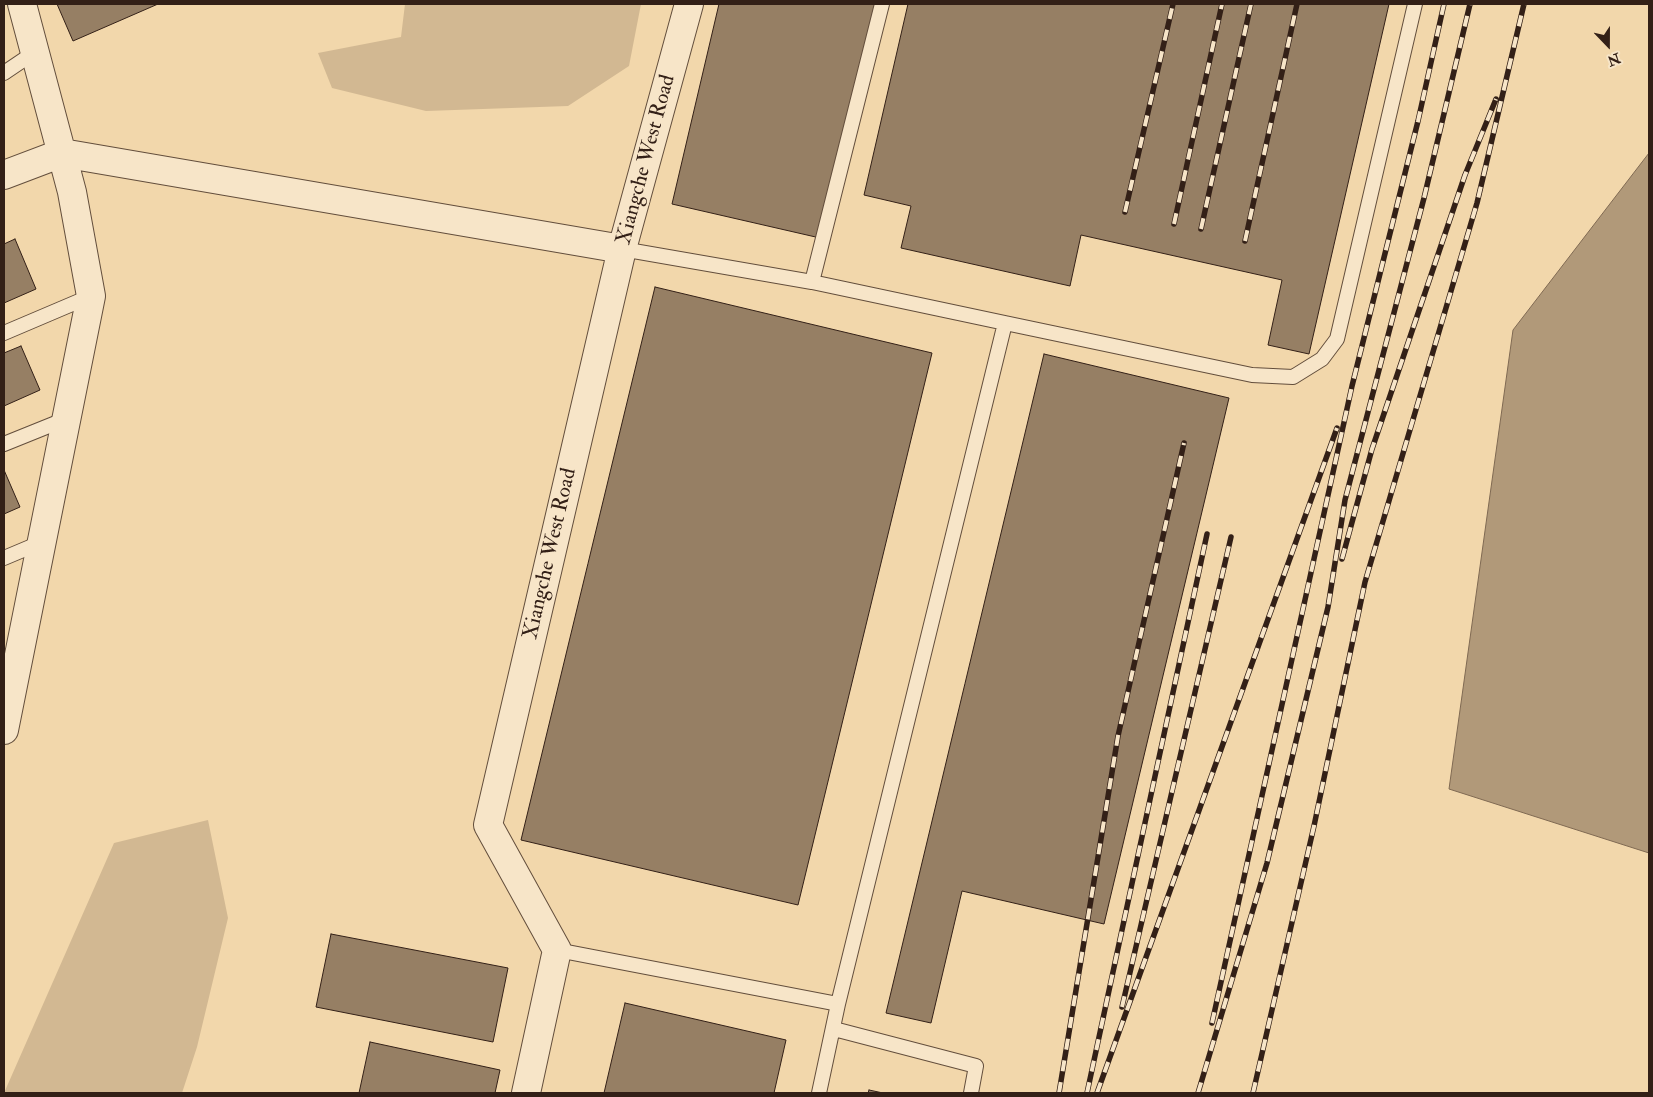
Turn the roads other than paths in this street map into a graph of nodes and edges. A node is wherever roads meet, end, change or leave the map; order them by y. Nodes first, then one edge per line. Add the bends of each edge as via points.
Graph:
1 (22, 4) edge
2 (689, 4) edge
3 (882, 4) edge
4 (1415, 4) edge
5 (35, 52) junction
6 (4, 73) edge
7 (62, 153) junction
8 (4, 175) edge
9 (622, 249) junction
10 (812, 282) junction
11 (91, 296) junction
12 (1005, 323) junction
13 (4, 333) edge
14 (66, 419) junction
15 (4, 444) edge
16 (42, 542) junction
17 (4, 558) edge
18 (12, 648) edge
19 (4, 730) edge
20 (557, 950) junction
21 (838, 1004) junction
22 (834, 1029) junction
23 (526, 1093) edge
24 (819, 1093) edge
25 (971, 1093) edge

1 - 5 street
2 - 9 street, Xiangche West Road
3 - 10 lane
4 - 12 lane via 1337,339 1322,359 1293,377 1252,375
5 - 6 lane
5 - 7 street
7 - 8 street
7 - 9 street
7 - 11 street
9 - 10 lane
9 - 20 street, Xiangche West Road via 488,825
10 - 12 lane
11 - 13 lane
11 - 14 street
12 - 21 lane
14 - 15 lane
14 - 16 street
16 - 17 lane
16 - 18 street
18 - 19 street
20 - 21 lane
20 - 23 street
21 - 22 lane
22 - 24 lane
22 - 25 lane via 976,1066

